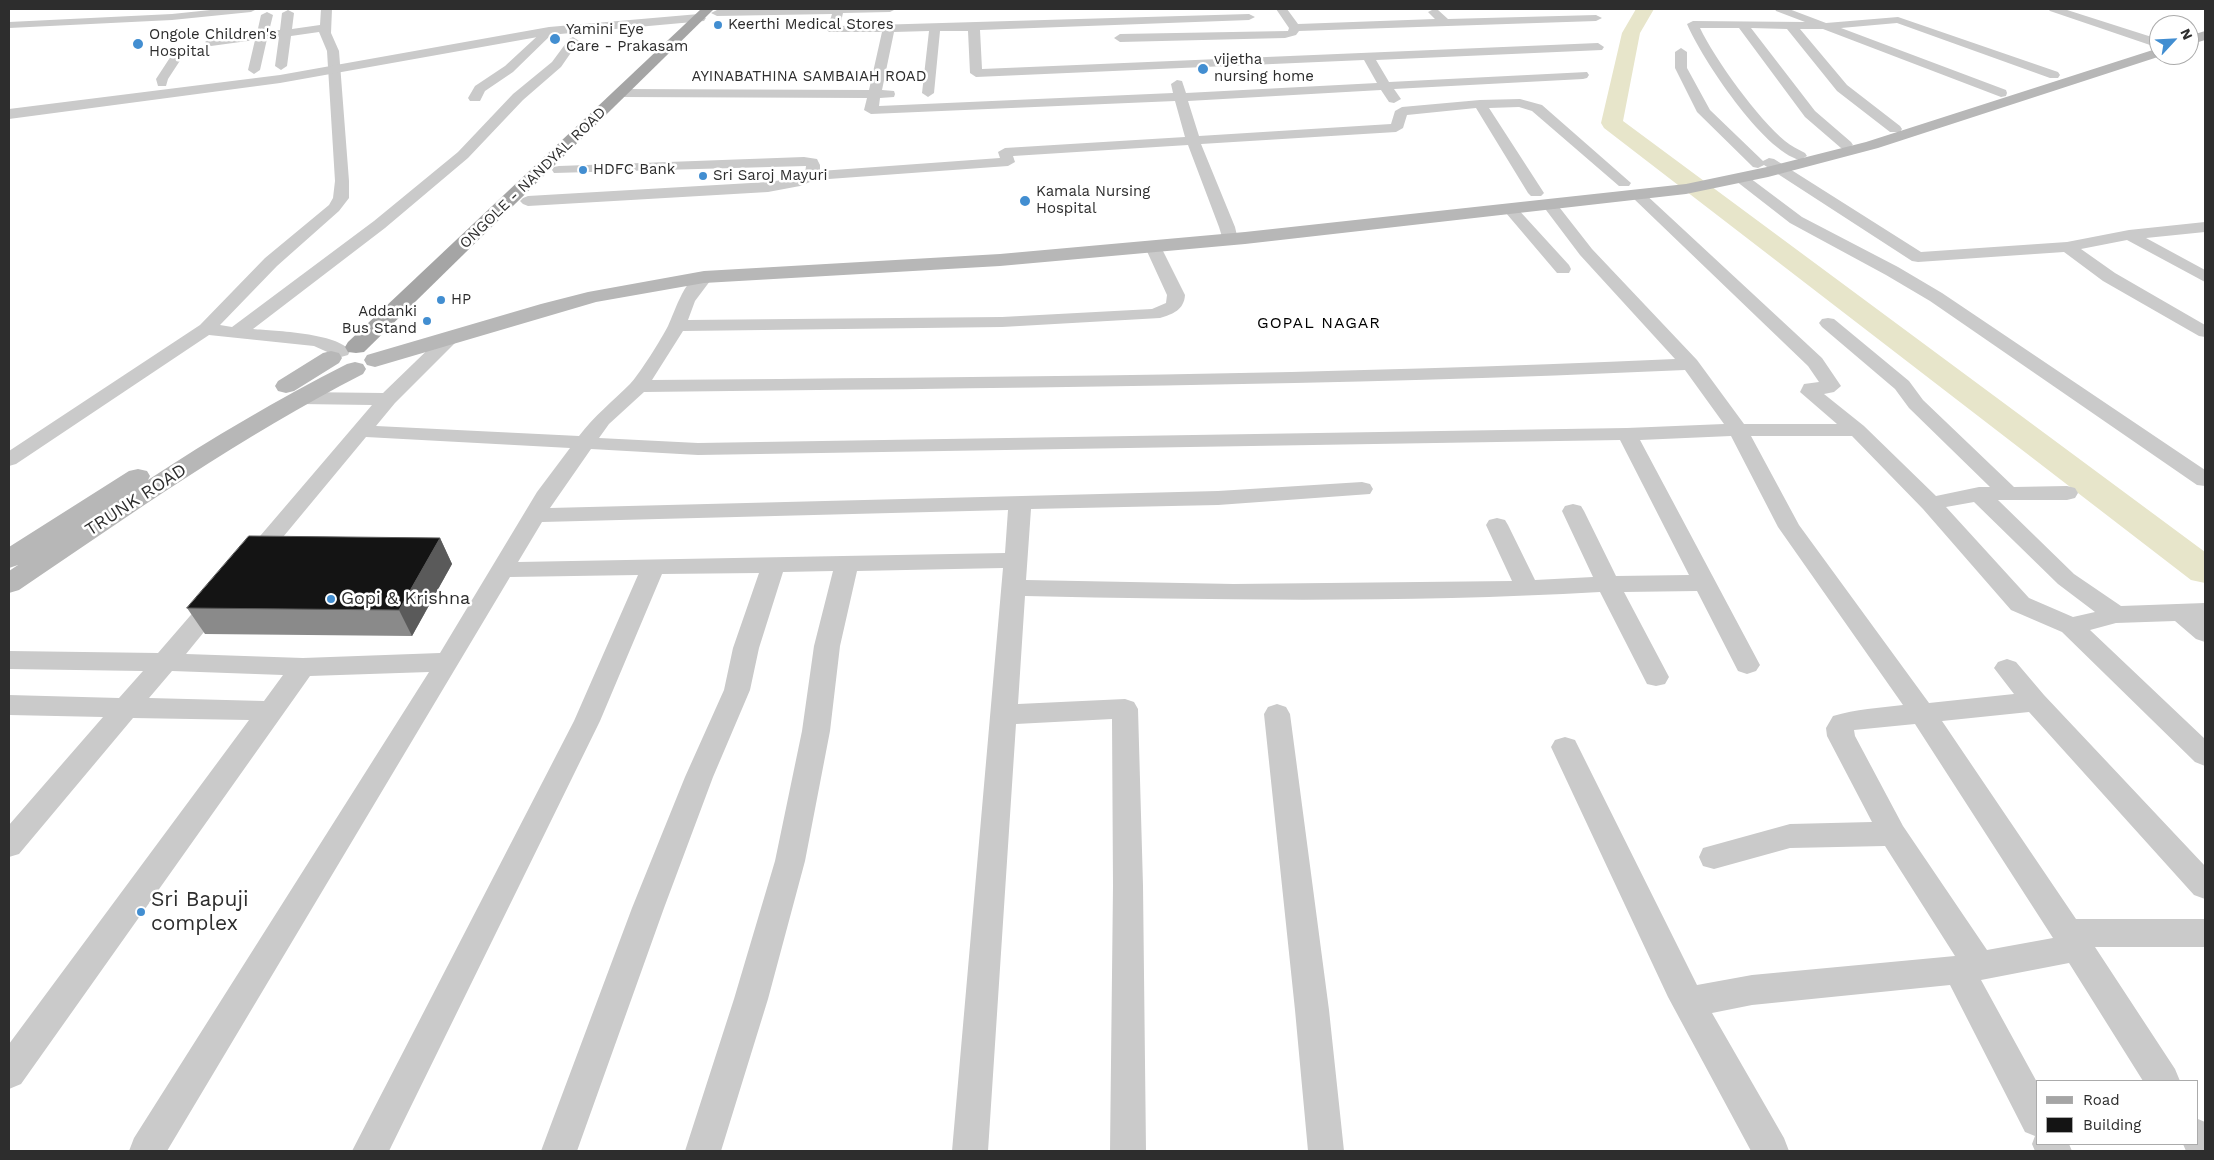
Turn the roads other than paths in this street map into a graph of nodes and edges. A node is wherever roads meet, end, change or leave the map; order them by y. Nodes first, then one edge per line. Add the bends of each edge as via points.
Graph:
1 (251, 9) edge
2 (326, 9) edge
3 (890, 9) edge
4 (1282, 9) edge
5 (1431, 9) edge
6 (1517, 9) edge
7 (1780, 9) edge
8 (2054, 9) edge
9 (838, 10) junction
10 (1748, 12) dead end
11 (288, 13) dead end
12 (710, 13) edge
13 (1818, 13) dead end
14 (267, 15) dead end
15 (1153, 15) edge
16 (1249, 17) dead end
17 (1528, 18) junction
18 (1596, 18) dead end
19 (1445, 22) junction
20 (1791, 23) junction
21 (1868, 23) junction
22 (1742, 24) junction
23 (9, 25) edge
24 (974, 26) junction
25 (1827, 26) junction
26 (326, 28) junction
27 (935, 28) junction
28 (1295, 28) junction
29 (889, 29) junction
30 (549, 31) junction
31 (286, 33) junction
32 (1895, 33) dead end
33 (263, 36) junction
34 (1112, 38) dead end
35 (573, 41) dead end
36 (211, 42) dead end
37 (2149, 42) edge
38 (1598, 47) dead end
39 (2149, 47) edge
40 (2149, 48) edge
41 (1166, 51) junction
42 (1681, 52) dead end
43 (177, 56) dead end
44 (1368, 57) junction
45 (334, 64) junction
46 (281, 66) junction
47 (254, 70) junction
48 (1583, 75) dead end
49 (2054, 75) junction
50 (162, 83) junction
51 (976, 83) junction
52 (1385, 86) junction
53 (630, 93) junction
54 (928, 93) dead end
55 (2001, 93) junction
56 (873, 94) junction
57 (900, 94) dead end
58 (1182, 97) junction
59 (475, 98) dead end
60 (1480, 104) junction
61 (9, 105) edge
62 (1001, 105) junction
63 (1402, 110) junction
64 (9, 114) edge
65 (1895, 129) junction
66 (1193, 142) junction
67 (1846, 145) junction
68 (1800, 156) junction
69 (559, 170) junction
70 (1755, 170) junction
71 (812, 176) junction
72 (1631, 189) junction
73 (1544, 199) junction
74 (528, 201) junction
75 (1512, 210) junction
76 (2202, 229) edge
77 (1228, 233) junction
78 (2129, 235) junction
79 (1153, 247) junction
80 (2067, 247) junction
81 (1563, 269) dead end
82 (704, 277) junction
83 (2205, 277) edge
84 (1828, 323) dead end
85 (677, 326) junction
86 (206, 329) junction
87 (2205, 332) edge
88 (236, 333) junction
89 (451, 337) junction
90 (359, 355) junction
91 (1690, 364) junction
92 (639, 386) junction
93 (300, 398) junction
94 (388, 399) junction
95 (1738, 430) junction
96 (1857, 430) junction
97 (361, 431) junction
98 (1627, 434) junction
99 (585, 443) junction
100 (9, 460) edge
101 (2205, 480) edge
102 (1362, 489) dead end
103 (2008, 493) junction
104 (2067, 493) dead end
105 (1978, 494) junction
106 (1020, 504) junction
107 (1931, 504) junction
108 (1573, 510) dead end
109 (535, 515) junction
110 (1497, 524) dead end
111 (9, 559) edge
112 (847, 563) junction
113 (774, 564) junction
114 (654, 568) junction
115 (502, 570) junction
116 (1015, 574) junction
117 (1704, 583) junction
118 (9, 584) edge
119 (1608, 584) junction
120 (1527, 588) junction
121 (2194, 612) edge
122 (2116, 615) junction
123 (2070, 626) junction
124 (2205, 633) edge
125 (9, 660) edge
126 (166, 662) junction
127 (448, 662) junction
128 (1747, 665) dead end
129 (302, 667) junction
130 (2007, 668) dead end
131 (1656, 677) dead end
132 (2034, 702) junction
133 (9, 705) edge
134 (126, 708) junction
135 (270, 711) junction
136 (1277, 714) dead end
137 (1923, 714) junction
138 (1004, 715) junction
139 (1566, 747) dead end
140 (2205, 755) edge
141 (1893, 834) junction
142 (9, 844) edge
143 (1714, 856) dead end
144 (2205, 886) edge
145 (2205, 933) edge
146 (2073, 940) junction
147 (1969, 968) junction
148 (1688, 1002) junction
149 (9, 1072) edge
150 (2162, 1080) edge
151 (2036, 1116) edge
152 (147, 1151) edge
153 (370, 1151) edge
154 (559, 1151) edge
155 (703, 1151) edge
156 (970, 1151) edge
157 (1128, 1151) edge
158 (1326, 1151) edge
159 (1771, 1151) edge

1 - 23 street via 172,17
2 - 26 street
3 - 9 street
4 - 28 street
5 - 19 street
6 - 17 street
7 - 20 street
8 - 37 street
9 - 12 street
9 - 29 street via 832,30
10 - 20 street
11 - 31 street
12 - 30 street
12 - 45 street via 500,32
12 - 53 main road, ONGOLE - NANDYAL ROAD
13 - 20 street
14 - 33 street
15 - 16 street
15 - 24 street
15 - 41 street
17 - 18 street
17 - 19 street
19 - 28 street
20 - 22 street
20 - 25 street
20 - 65 street via 1842,88
21 - 25 street
21 - 32 street
21 - 49 street via 1906,22
22 - 67 street via 1810,114
22 - 68 street via 1693,24 1715,62 1764,128
24 - 27 street
24 - 51 street
25 - 55 street
26 - 31 street
26 - 45 street
27 - 29 street
27 - 54 street
28 - 41 street via 1292,33
29 - 56 street
30 - 45 street
30 - 59 street via 509,69 480,89
31 - 33 street
31 - 46 street
33 - 36 street
33 - 47 street
34 - 41 street
35 - 88 street via 563,58 525,91 465,153 384,222
38 - 44 street
39 - 49 main road
40 - 70 main road via 2038,93 1872,145
41 - 44 street
41 - 51 street
41 - 58 street
42 - 70 street via 1681,68 1704,112
43 - 50 street
44 - 52 street
45 - 46 street
45 - 64 street
45 - 86 street via 341,198 334,208 271,262
46 - 47 street
47 - 50 street
48 - 52 street
49 - 55 main road
50 - 61 street
51 - 62 street
52 - 58 street
52 - 63 street
53 - 56 street, AYINABATHINA SAMBAIAH ROAD
53 - 69 main road, ONGOLE - NANDYAL ROAD
53 - 90 main road, ONGOLE - NANDYAL ROAD
55 - 65 main road
56 - 57 street, AYINABATHINA SAMBAIAH ROAD
56 - 62 street via 871,110
58 - 62 street
58 - 66 street
60 - 63 street
60 - 72 street via 1520,103 1537,108
60 - 73 street
63 - 66 street via 1396,128
65 - 67 main road
66 - 71 street via 1005,152 1008,162
66 - 77 street
67 - 68 main road
68 - 70 main road
69 - 71 street via 804,161 814,165
69 - 74 main road, ONGOLE - NANDYAL ROAD
70 - 72 main road via 1661,179
70 - 72 main road via 1686,189
70 - 80 street via 1918,257
70 - 101 street via 1796,220 1936,296
71 - 74 street via 800,182 768,187
72 - 73 main road
72 - 96 street via 1815,362 1831,386 1811,388 1810,392
73 - 75 main road
73 - 77 main road
73 - 91 street via 1586,252
74 - 90 main road, ONGOLE - NANDYAL ROAD
75 - 77 main road
75 - 81 street
76 - 78 street
77 - 79 main road
77 - 90 main road via 702,264 567,289
78 - 80 street
78 - 83 street
79 - 82 main road via 1000,260
79 - 85 street via 1176,294 1172,307 1154,314 1002,322
80 - 87 street via 2110,277
82 - 85 street via 686,300
82 - 89 main road via 576,301
84 - 103 street via 1902,385 1916,404
85 - 92 street
86 - 88 street
86 - 100 street
88 - 90 street via 318,341
89 - 90 main road
89 - 94 street
90 - 93 main road, TRUNK ROAD
90 - 111 main road via 142,474
91 - 92 street via 1229,380
91 - 95 street
92 - 99 street via 602,420
93 - 94 street
93 - 118 main road, TRUNK ROAD via 163,481
94 - 97 street
95 - 96 street
95 - 98 street
95 - 137 street via 1789,527
96 - 107 street
97 - 99 street
97 - 126 street
98 - 99 street via 861,447 698,448
98 - 117 street
99 - 109 street
102 - 106 street via 1218,498
103 - 104 street
103 - 105 street
105 - 107 street
105 - 122 street via 2066,579
106 - 109 street
106 - 116 street
107 - 123 street via 2020,604
108 - 119 street
109 - 115 street
110 - 120 street
112 - 113 street
112 - 116 street
112 - 155 street via 827,646 816,731 790,861
113 - 114 street
113 - 154 street via 746,648 737,690 648,908
114 - 115 street
114 - 153 street via 587,721
115 - 127 street
116 - 120 street via 1234,592
116 - 138 street
117 - 119 street
117 - 128 street
119 - 120 street
119 - 131 street
121 - 122 street
121 - 124 street
122 - 123 street
123 - 140 street
125 - 126 street
126 - 129 street
126 - 134 street
127 - 129 street
127 - 152 street
129 - 135 street
130 - 132 street
132 - 137 street
132 - 144 street
133 - 134 street
134 - 135 street
134 - 142 street
135 - 149 street
136 - 158 street
137 - 141 street via 1853,720 1843,723 1840,728 1841,736
137 - 146 street
138 - 156 street
138 - 157 street via 1125,710
139 - 148 street
141 - 143 street via 1790,836
141 - 147 street
145 - 146 street
146 - 147 street
146 - 150 street
147 - 148 street via 1752,990
147 - 151 street
148 - 159 street

